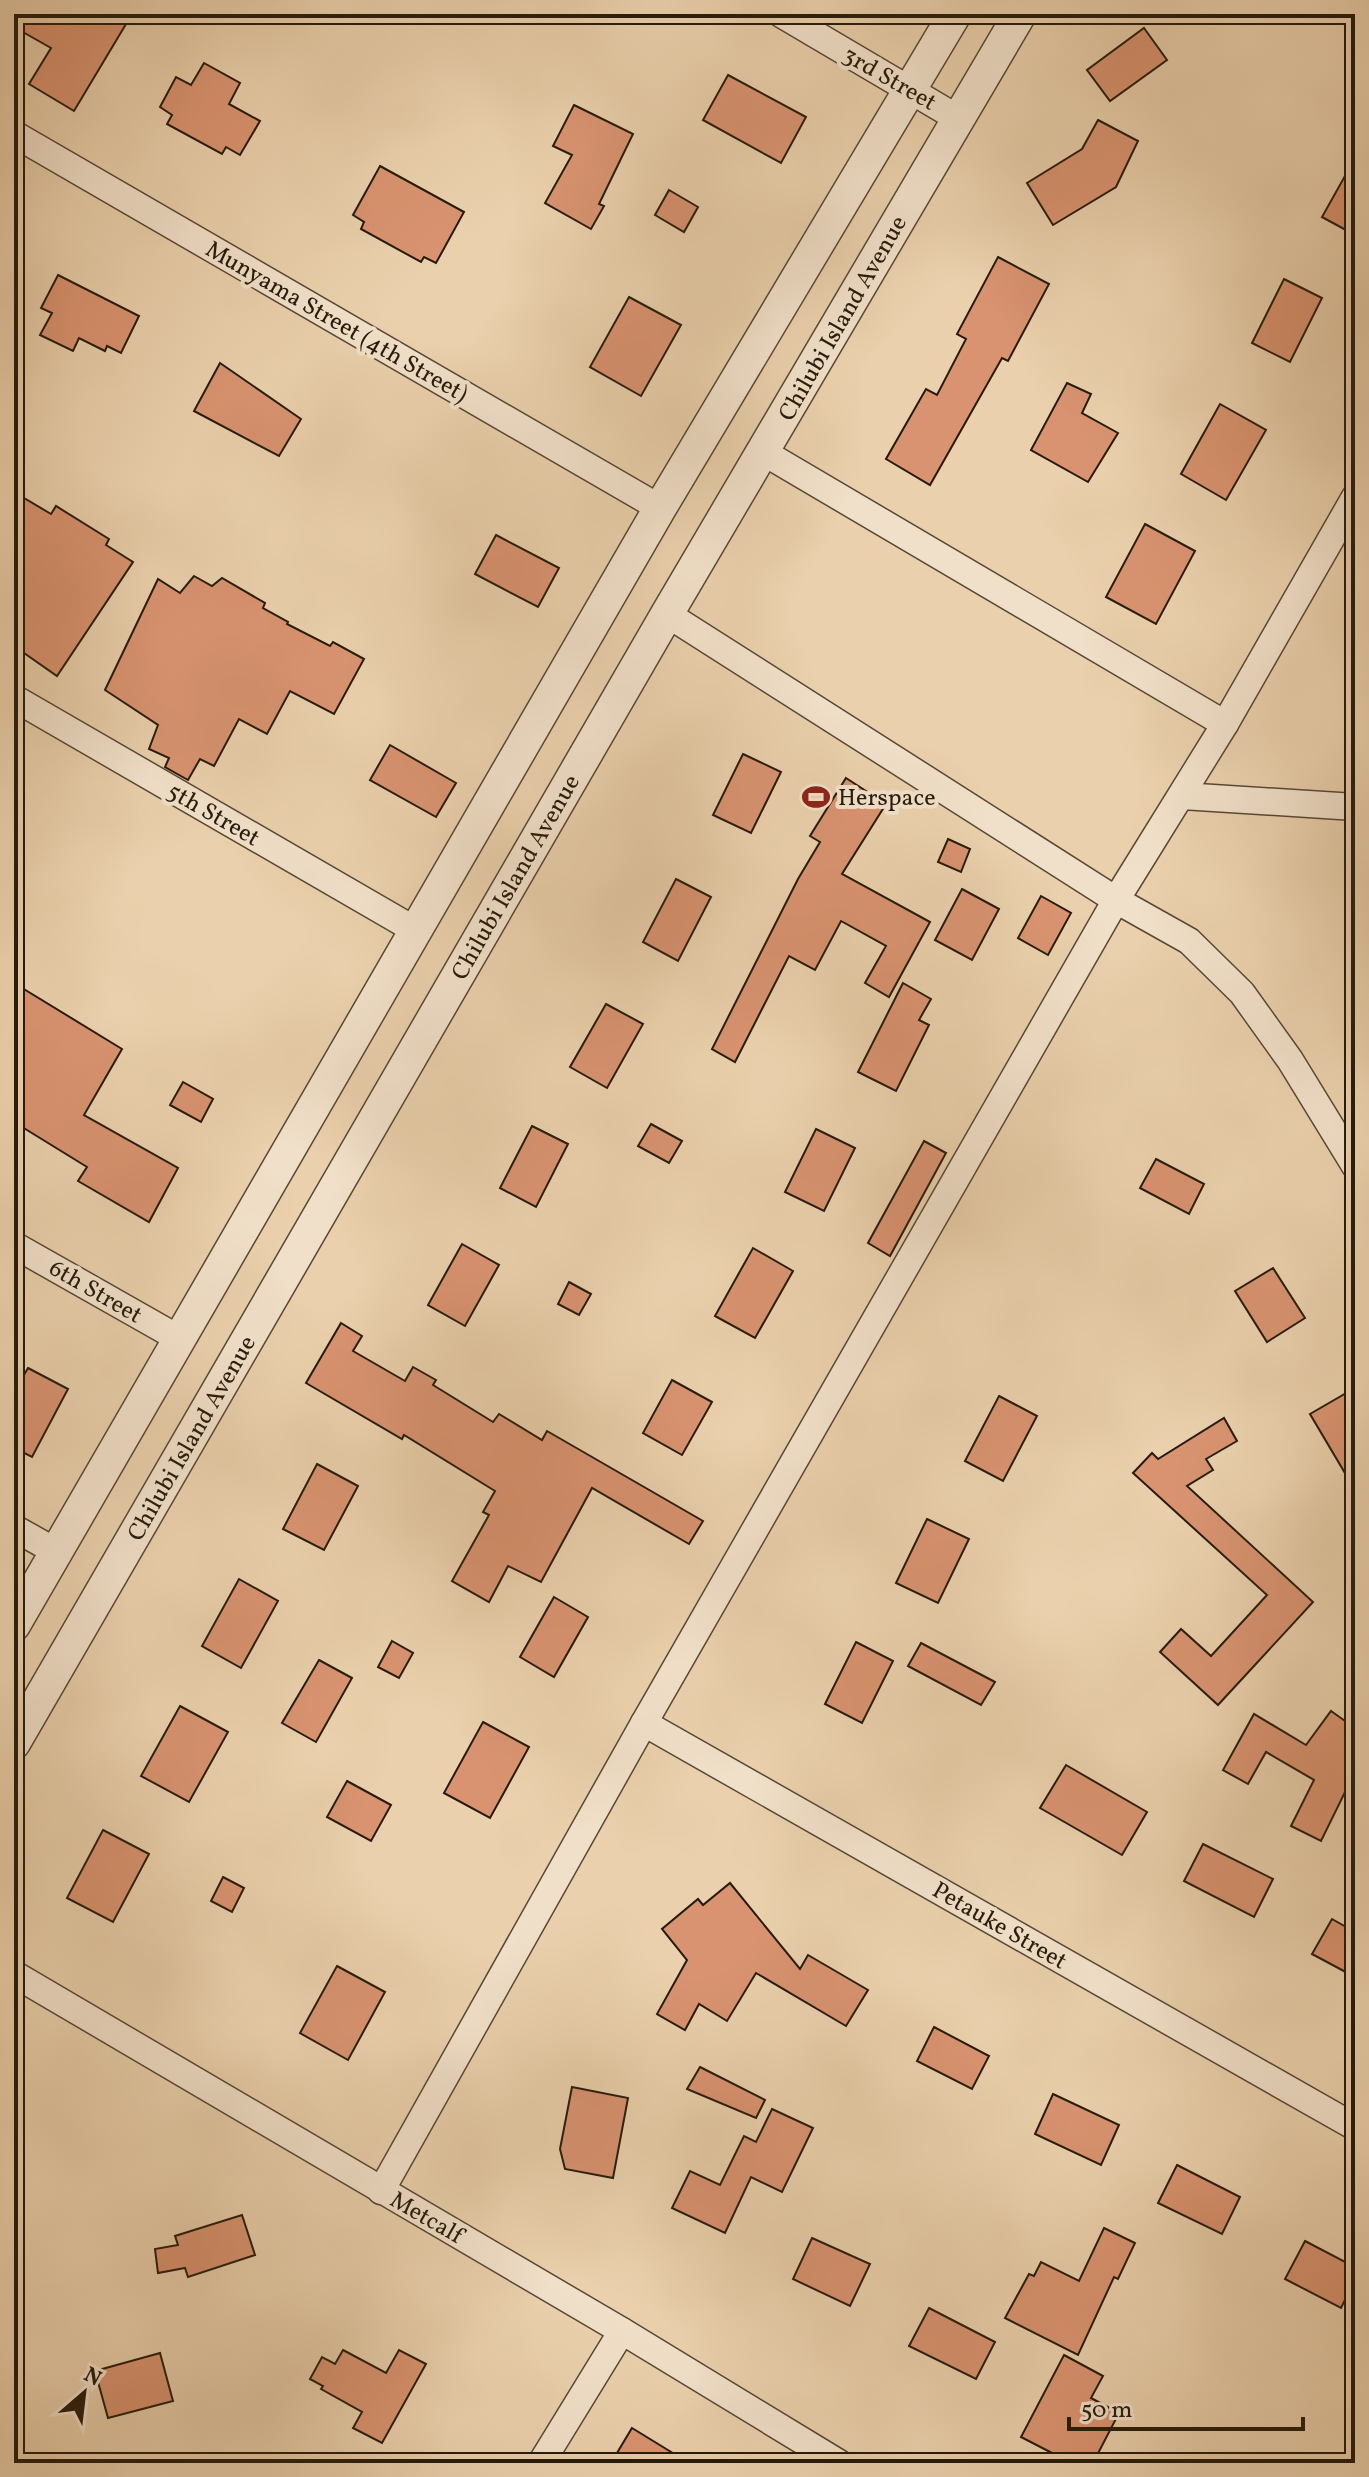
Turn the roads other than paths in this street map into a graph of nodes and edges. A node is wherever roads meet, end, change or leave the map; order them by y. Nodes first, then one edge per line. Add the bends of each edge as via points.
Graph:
1 (781, 14) edge
2 (955, 14) edge
3 (1020, 14) edge
4 (911, 91) junction
5 (959, 119) junction
6 (14, 134) edge
7 (763, 452) junction
8 (1355, 497) edge
9 (660, 508) junction
10 (667, 614) junction
11 (14, 698) edge
12 (1225, 724) junction
13 (1182, 796) junction
14 (1355, 807) edge
15 (1116, 900) junction
16 (415, 930) junction
17 (1355, 1166) edge
18 (14, 1245) edge
19 (178, 1338) junction
20 (14, 1528) edge
21 (55, 1551) junction
22 (14, 1625) edge
23 (644, 1723) junction
24 (14, 1743) edge
25 (14, 1974) edge
26 (1355, 2127) edge
27 (381, 2191) junction
28 (622, 2331) junction
29 (541, 2463) edge
30 (839, 2463) edge

1 - 4 street, 3rd Street
2 - 4 street
3 - 5 street, Chilubi Island Avenue
4 - 5 street, 3rd Street
4 - 9 street
5 - 7 street, Chilubi Island Avenue
6 - 9 street, Munyama Street (4th Street)
7 - 10 street, Chilubi Island Avenue
7 - 12 street
8 - 12 street
9 - 16 street
10 - 15 street
10 - 24 street, Chilubi Island Avenue
11 - 16 street, 5th Street
12 - 13 street
13 - 14 street
13 - 15 street
15 - 17 street via 1189,941 1242,993
15 - 23 street
16 - 19 street
18 - 19 street, 6th Street
19 - 21 street
20 - 21 street
21 - 22 street
23 - 26 street, Petauke Street
23 - 27 street
25 - 27 street, Metcalf
27 - 28 street, Metcalf
28 - 29 street
28 - 30 street, Metcalf

